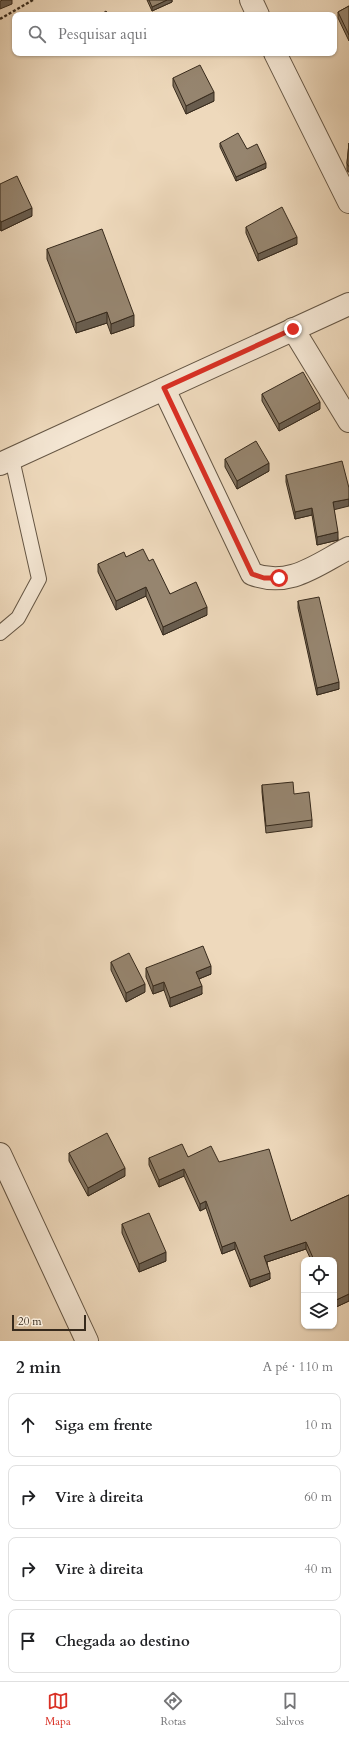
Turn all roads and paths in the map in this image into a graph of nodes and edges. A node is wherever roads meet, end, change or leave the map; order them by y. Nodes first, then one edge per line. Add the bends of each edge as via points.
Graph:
1 (33, 0) edge
2 (251, 0) edge
3 (12, 12) edge
4 (12, 12) edge
5 (257, 12) edge
6 (0, 19) edge
7 (276, 56) edge
8 (349, 202) edge
9 (349, 304) edge
10 (293, 329) junction
11 (164, 388) junction
12 (349, 421) edge
13 (6, 461) edge
14 (349, 548) edge
15 (0, 633) edge
16 (0, 1154) edge
17 (87, 1341) edge

1 - 3 path
2 - 5 street
4 - 6 path
7 - 8 street
9 - 10 street
10 - 11 street
10 - 12 street
11 - 13 street
11 - 14 street via 252,574 264,578 295,577
13 - 15 lane via 39,579 18,618
16 - 17 street

